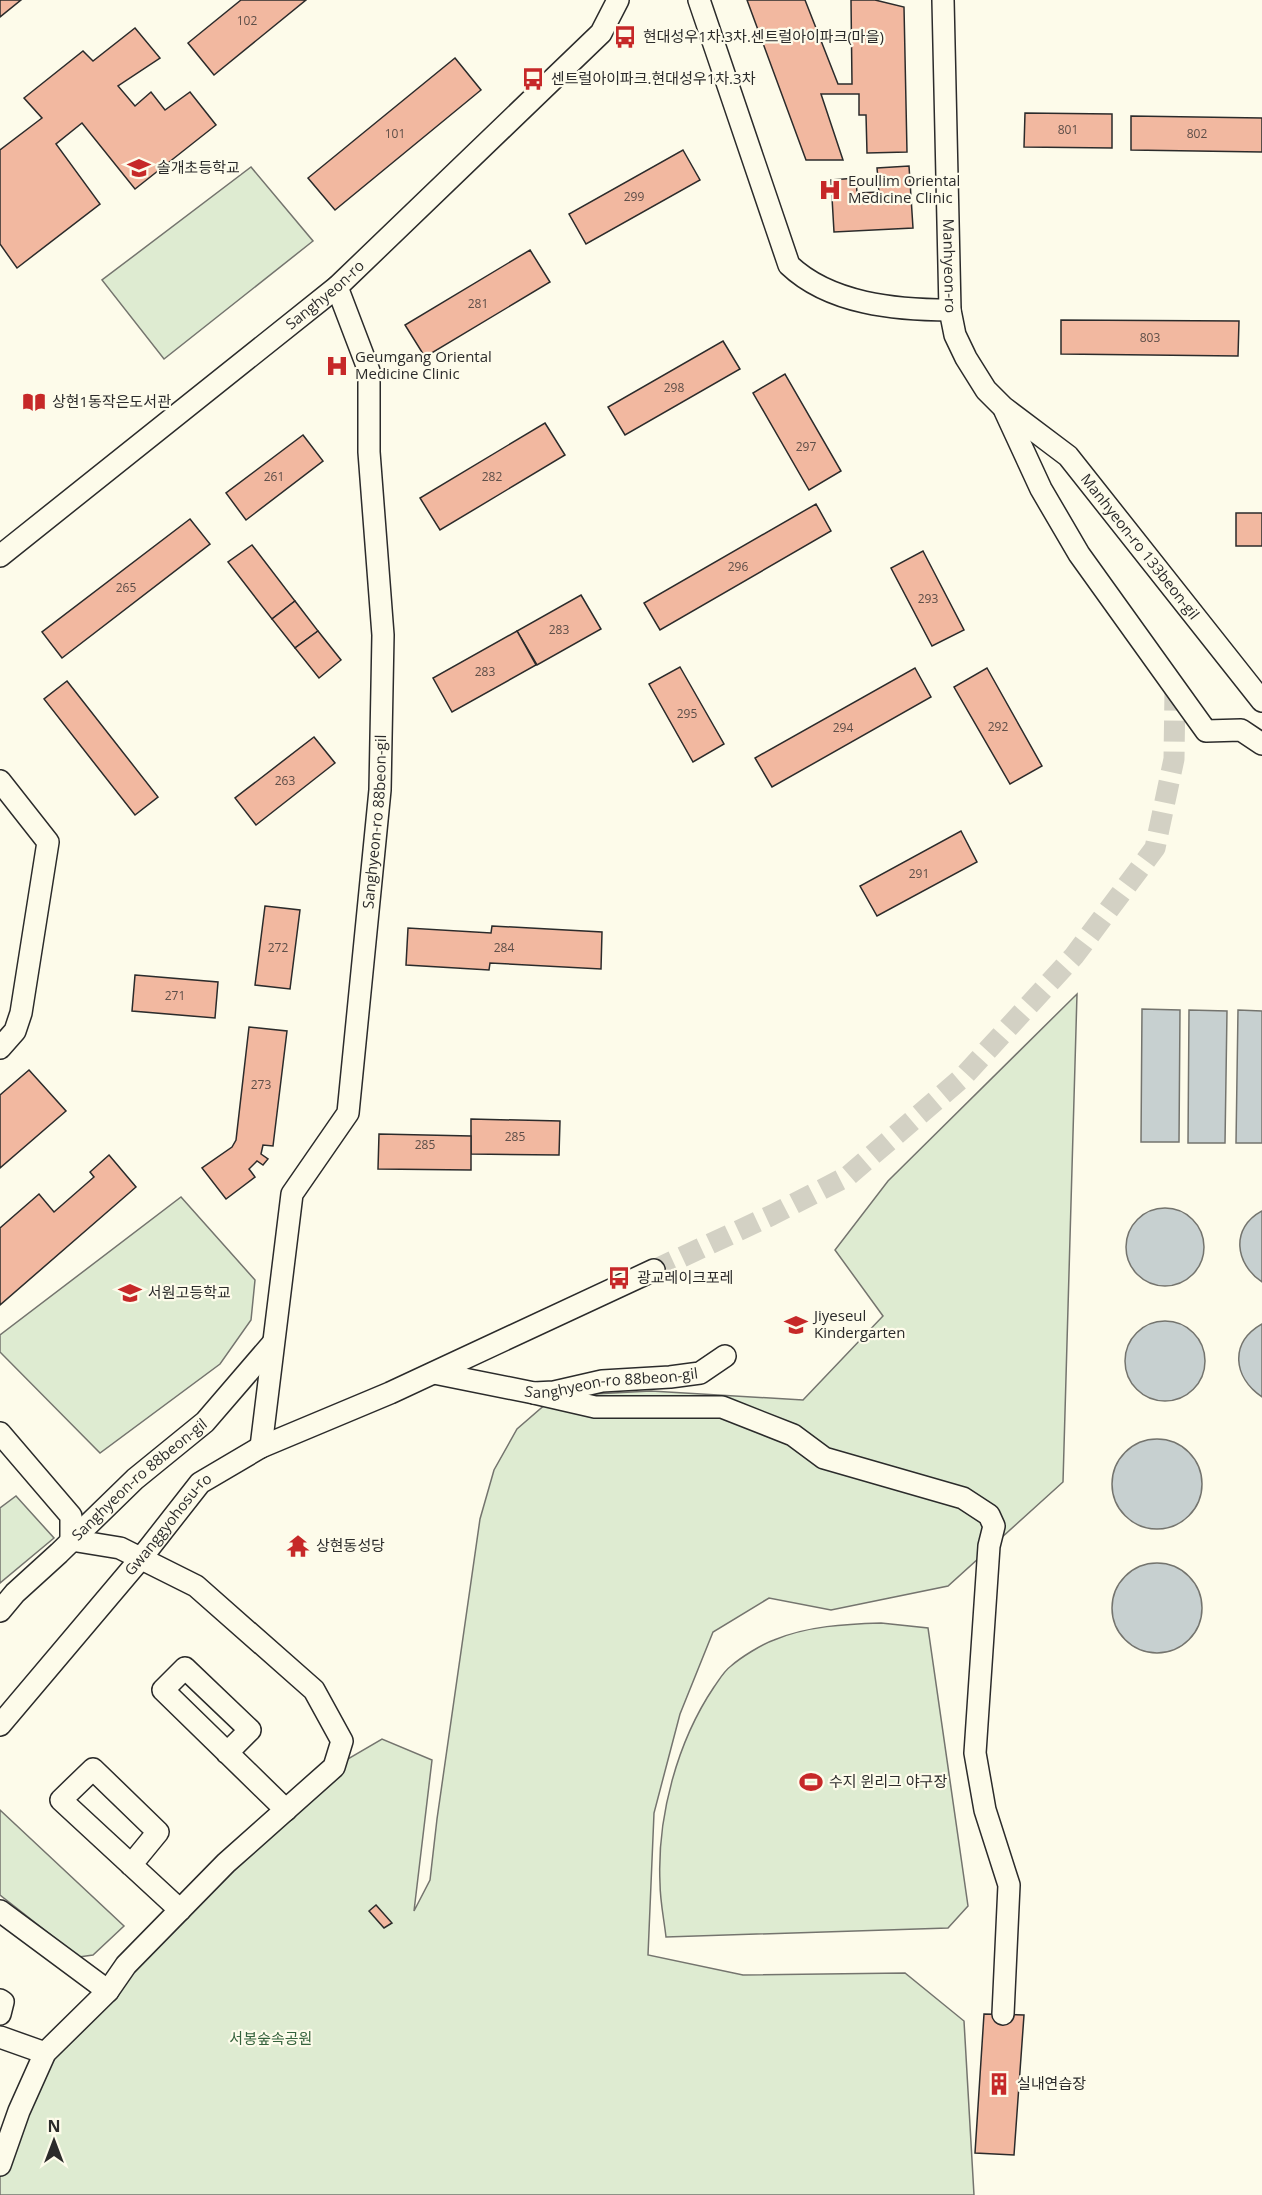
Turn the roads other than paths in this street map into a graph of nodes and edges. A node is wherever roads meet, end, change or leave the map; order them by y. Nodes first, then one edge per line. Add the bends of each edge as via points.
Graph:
1 (618, 0) edge
2 (699, 0) edge
3 (943, 0) edge
4 (336, 287) junction
5 (950, 310) junction
6 (1003, 407) junction
7 (0, 556) edge
8 (1262, 701) edge
9 (1262, 744) edge
10 (0, 781) edge
11 (0, 1048) edge
12 (654, 1270) tunnel mouth
13 (273, 1343) junction
14 (725, 1356) dead end
15 (434, 1373) junction
16 (534, 1393) junction
17 (0, 1433) edge
18 (261, 1447) junction
19 (71, 1540) junction
20 (142, 1557) junction
21 (0, 1611) edge
22 (0, 1725) edge
23 (227, 1753) dead end
24 (286, 1810) junction
25 (130, 1865) junction
26 (180, 1910) junction
27 (0, 1911) edge
28 (108, 1991) junction
29 (0, 2000) edge
30 (0, 2014) edge
31 (1003, 2014) dead end
32 (0, 2037) edge
33 (45, 2054) junction
34 (0, 2165) edge

1 - 4 street, Sanghyeon-ro via 601,33
2 - 5 street via 789,266 815,285 836,294 908,310
3 - 5 street, Manhyeon-ro
4 - 7 street, Sanghyeon-ro
4 - 13 street, Sanghyeon-ro 88beon-gil via 369,371 369,452 383,635 380,790 348,1113 292,1194
5 - 6 street, Manhyeon-ro via 955,335 966,358 986,390
6 - 8 street, Manhyeon-ro 133beon-gil via 1068,456
6 - 9 street via 1041,489 1079,554 1206,731 1240,730
10 - 11 street via 48,842 21,1013 15,1031
12 - 15 street
13 - 18 street, Sanghyeon-ro 88beon-gil
13 - 19 street, Sanghyeon-ro 88beon-gil via 205,1422 135,1479
14 - 16 street, Sanghyeon-ro 88beon-gil via 700,1373 602,1381
15 - 16 street, Sanghyeon-ro 88beon-gil
15 - 18 street, Gwanggyohosu-ro
16 - 31 street via 595,1407 722,1407 793,1435 824,1458 963,1498 989,1515 994,1526 989,1546 975,1753 985,1809 1009,1885
17 - 19 street via 71,1516
18 - 20 street, Gwanggyohosu-ro via 200,1483
19 - 20 street via 120,1548
19 - 21 street, Sanghyeon-ro 88beon-gil
20 - 22 street, Gwanggyohosu-ro
20 - 24 street via 196,1586 314,1690 342,1741 334,1767
23 - 24 street
24 - 26 street
25 - 25 street via 61,1800 93,1769 158,1832
25 - 26 street
26 - 28 street via 126,1965
27 - 28 street
28 - 33 street
29 - 30 street
32 - 33 street
33 - 34 street

